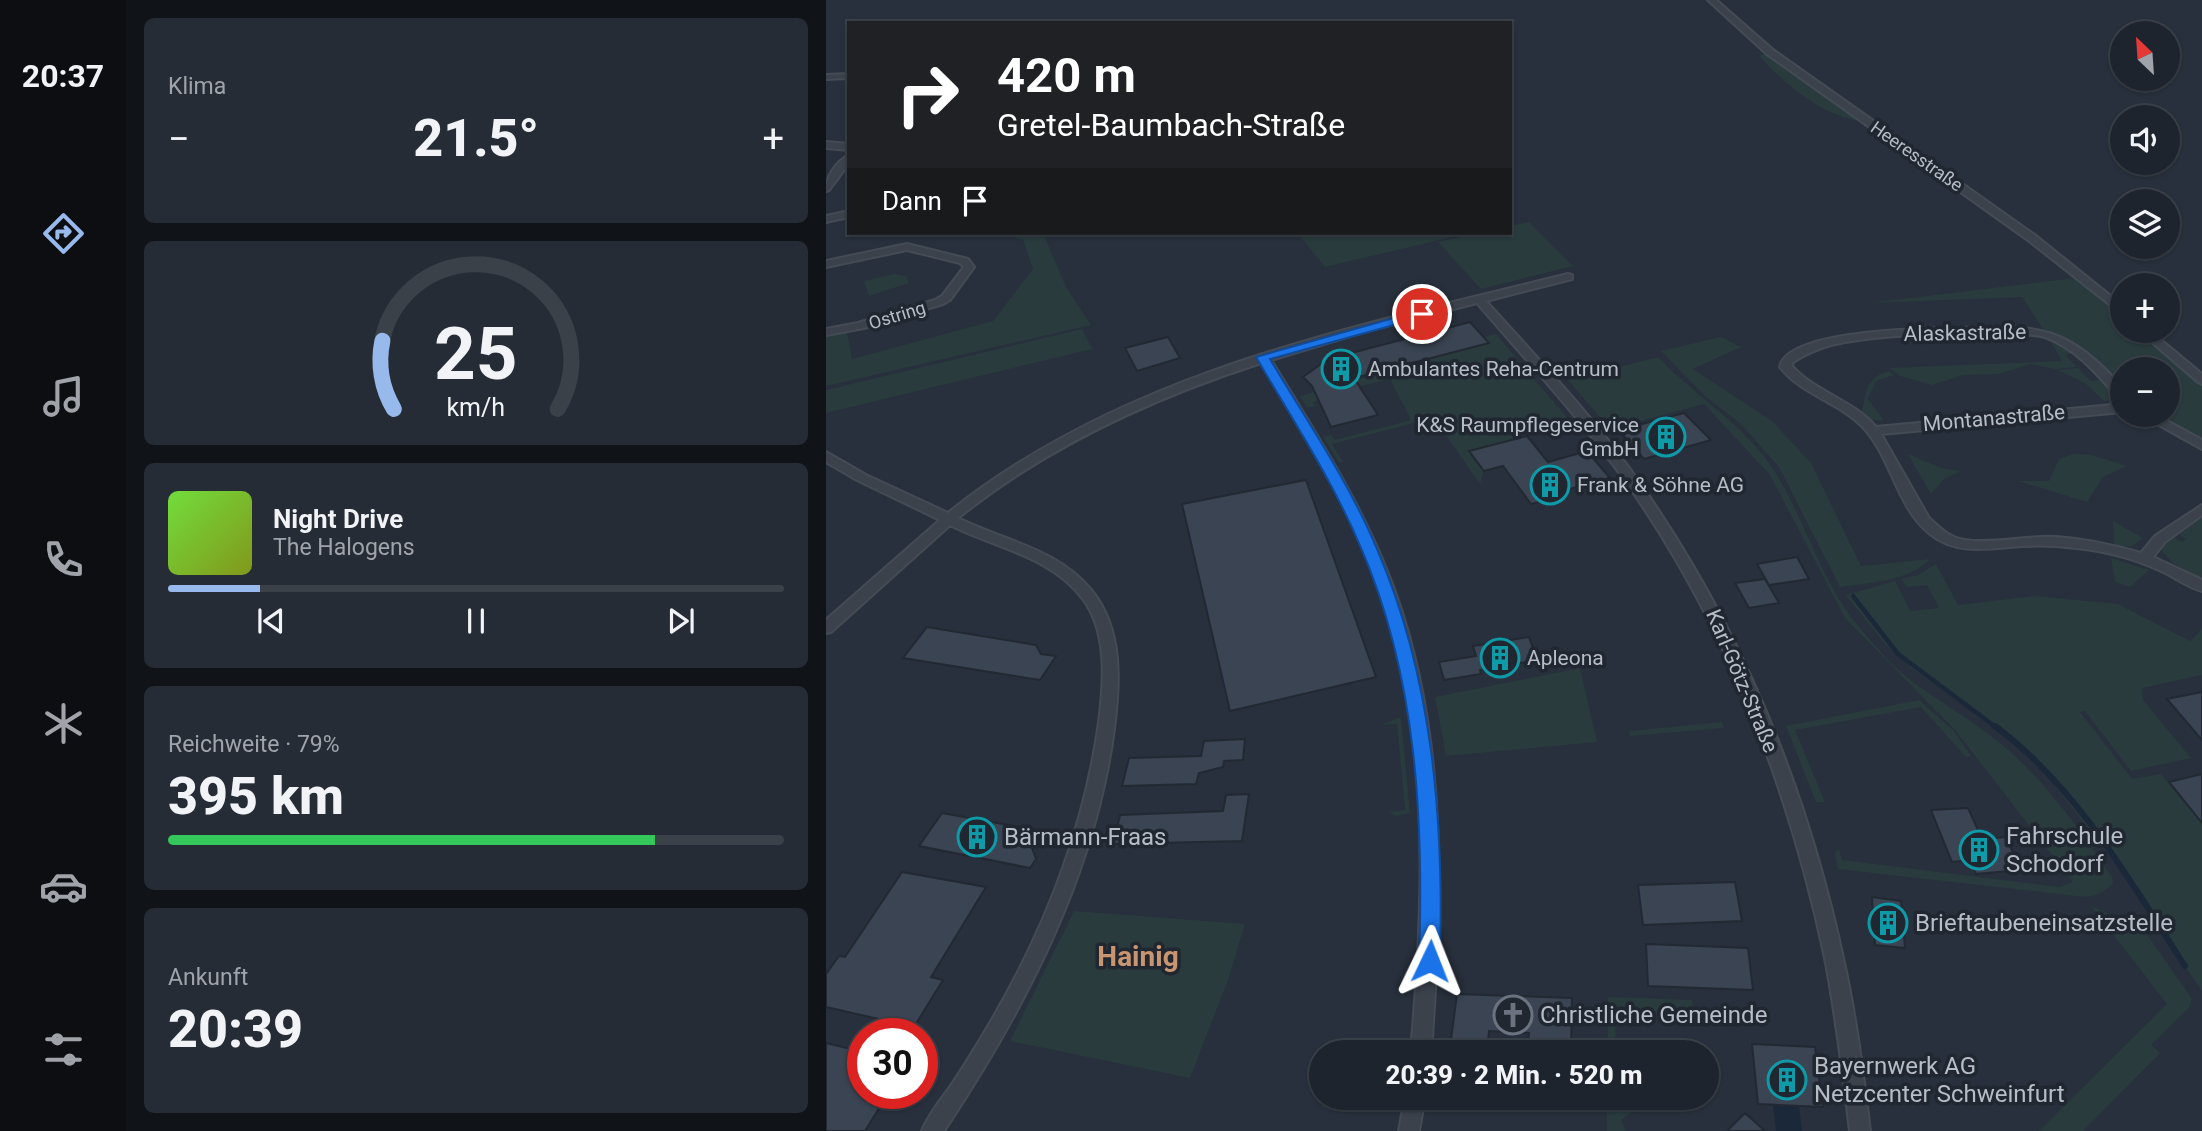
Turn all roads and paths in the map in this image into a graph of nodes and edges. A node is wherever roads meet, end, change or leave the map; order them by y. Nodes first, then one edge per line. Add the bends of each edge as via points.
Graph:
1 (1712, 0) edge
2 (847, 76) edge
3 (826, 77) edge
4 (826, 145) edge
5 (847, 147) edge
6 (847, 160) edge
7 (826, 188) edge
8 (847, 214) edge
9 (827, 217) edge
10 (826, 264) edge
11 (1568, 277) dead end
12 (1479, 299) junction
13 (2110, 301) edge
14 (826, 332) edge
15 (2158, 343) edge
16 (1263, 357) junction
17 (2202, 380) edge
18 (2110, 391) edge
19 (2110, 406) edge
20 (2169, 427) edge
21 (1873, 431) junction
22 (2202, 445) edge
23 (826, 456) edge
24 (2202, 509) edge
25 (950, 520) junction
26 (2145, 557) junction
27 (2202, 586) edge
28 (826, 628) edge
29 (1422, 1040) edge
30 (1413, 1110) edge
31 (932, 1131) edge
32 (1409, 1131) edge
33 (1860, 1131) edge

1 - 13 street, Heeresstraße via 1770,51 2032,238
2 - 3 street
4 - 5 street
6 - 7 street
8 - 9 street
10 - 14 street, Ostring via 914,247 964,261 970,267 939,302
11 - 12 street
12 - 16 street
12 - 33 street, Karl-Götz-Straße via 1633,482 1691,570 1738,661 1788,792 1822,904 1842,1000
15 - 17 street
16 - 25 street via 1180,386 1105,420 1016,470
16 - 29 street via 1357,522 1387,590 1407,659 1425,780 1432,880
18 - 21 street, Alaskastraße via 2074,346 2037,331 1870,334 1799,351 1788,359 1786,367 1791,373
19 - 21 street, Montanastraße
20 - 22 street
21 - 26 street via 1924,520 1950,541 2058,541
23 - 25 street
24 - 26 street
25 - 28 street
25 - 31 street via 1037,556 1078,584 1103,622 1111,678 1099,775 1067,881 1009,1004
26 - 27 street
30 - 32 street

